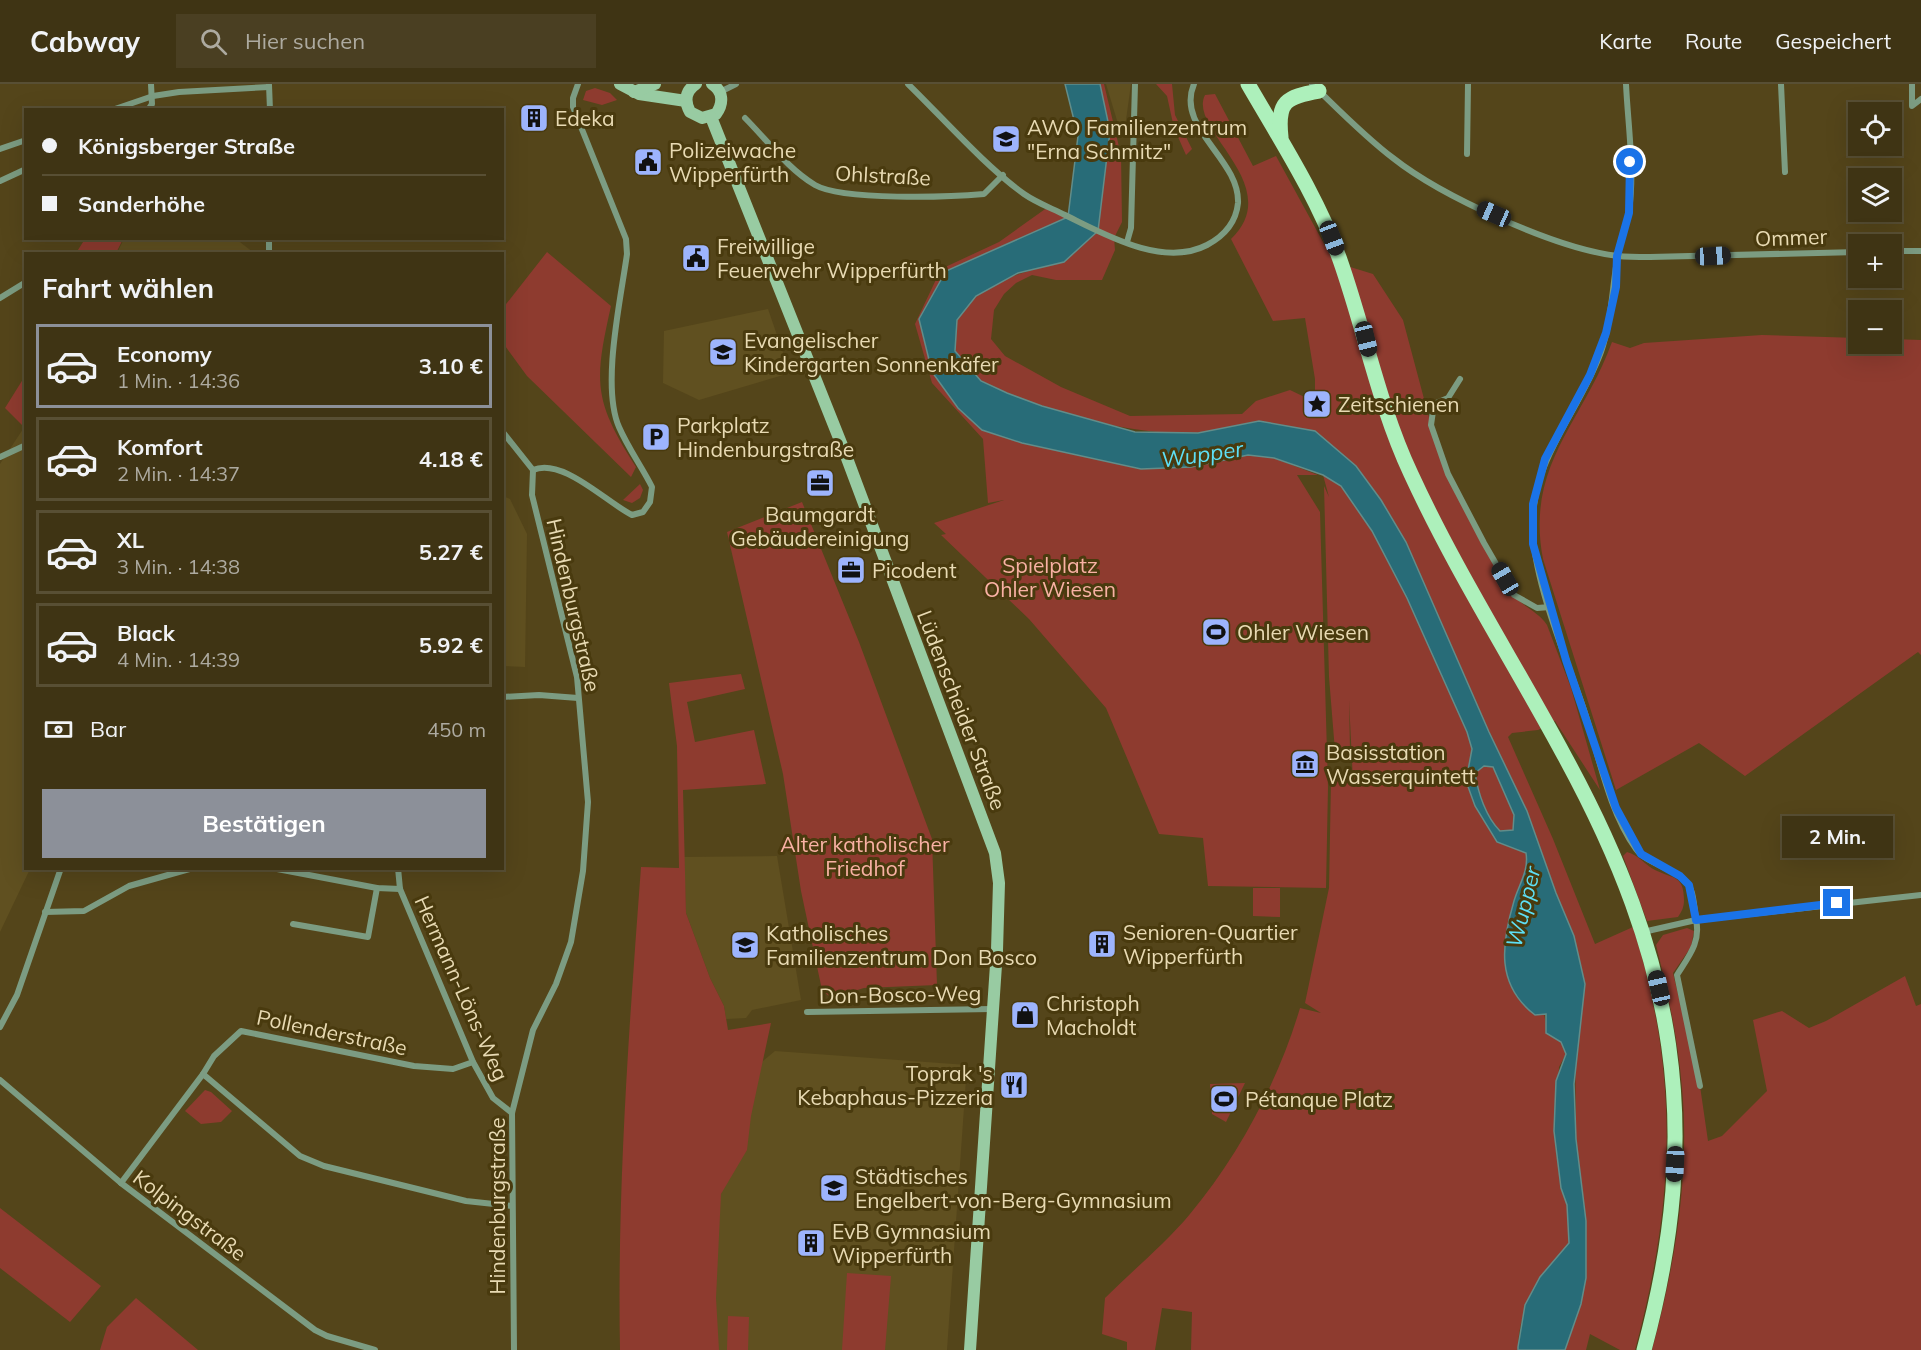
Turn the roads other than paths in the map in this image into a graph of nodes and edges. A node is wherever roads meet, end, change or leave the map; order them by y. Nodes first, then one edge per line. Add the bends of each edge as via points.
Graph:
1 (151, 84) edge
2 (578, 84) edge
3 (620, 84) edge
4 (655, 84) edge
5 (696, 84) edge
6 (736, 84) edge
7 (908, 84) edge
8 (1135, 84) edge
9 (1194, 84) edge
10 (1248, 84) edge
11 (1468, 84) edge
12 (1626, 84) edge
13 (1781, 84) edge
14 (1912, 84) edge
15 (269, 86) edge
16 (716, 88) edge
17 (1316, 88) edge
18 (634, 92) junction
19 (153, 96) junction
20 (1921, 99) edge
21 (686, 101) junction
22 (118, 108) edge
23 (149, 108) edge
24 (270, 108) edge
25 (711, 117) junction
26 (746, 118) dead end
27 (24, 141) edge
28 (1282, 143) junction
29 (0, 149) edge
30 (1467, 154) dead end
31 (24, 170) edge
32 (1785, 172) dead end
33 (1003, 175) junction
34 (0, 181) edge
35 (1127, 242) junction
36 (1902, 251) edge
37 (1921, 251) edge
38 (1848, 252) edge
39 (1617, 256) junction
40 (24, 283) edge
41 (0, 298) edge
42 (1460, 379) dead end
43 (504, 434) edge
44 (24, 446) edge
45 (0, 457) edge
46 (532, 470) junction
47 (1550, 607) junction
48 (504, 696) edge
49 (578, 698) junction
50 (60, 870) edge
51 (186, 870) edge
52 (282, 870) edge
53 (398, 870) edge
54 (377, 888) junction
55 (400, 889) junction
56 (1921, 895) edge
57 (45, 912) junction
58 (1696, 920) junction
59 (293, 924) dead end
60 (1643, 932) junction
61 (993, 1009) junction
62 (807, 1012) dead end
63 (0, 1027) edge
64 (473, 1062) junction
65 (203, 1074) junction
66 (0, 1080) edge
67 (1700, 1086) dead end
68 (512, 1113) junction
69 (121, 1183) junction
70 (512, 1206) junction
71 (375, 1350) edge
72 (514, 1350) edge
73 (970, 1350) edge
74 (1644, 1350) edge

1 - 19 street
2 - 46 street via 573,107 626,239 613,360 615,412 652,487 652,495 643,512 632,515 560,469
3 - 18 main road
4 - 18 main road
5 - 21 main road via 688,91
6 - 16 street
7 - 33 street
8 - 35 street via 1131,228
9 - 35 street via 1191,110 1236,188 1234,217 1218,239 1190,252 1163,252
10 - 28 main road
11 - 30 street
12 - 39 street via 1632,182 1629,213
13 - 32 street
14 - 20 street via 1912,106
15 - 19 street
15 - 24 street
16 - 25 main road via 720,109
17 - 28 main road via 1285,103 1279,118
17 - 39 street, Ommer via 1385,152 1428,183 1535,232
18 - 21 main road
19 - 22 street
19 - 23 street
21 - 25 main road via 693,115
25 - 61 main road, Lüdenscheider Straße via 845,453 995,853 999,895
26 - 33 street, Ohlstraße via 793,168 826,190 853,194 973,195 984,194
27 - 29 street
28 - 60 main road via 1339,258 1394,437 1448,550 1579,782 1620,869
31 - 34 street
33 - 35 street via 1024,194 1109,237
36 - 37 street
38 - 39 street, Ommer
39 - 47 street via 1612,306 1600,352 1548,453 1536,490 1533,544
40 - 41 street
42 - 47 street via 1448,398 1434,404 1431,425 1448,474 1514,595 1537,608
43 - 46 street
44 - 45 street
46 - 49 street, Hindenburgstraße via 532,495 572,654
47 - 58 street via 1625,828 1641,854 1689,885
48 - 49 street
49 - 68 street, Hindenburgstraße via 588,802 584,871 571,942 556,984 532,1030
50 - 57 street
51 - 57 street via 129,886 84,911
52 - 54 street
53 - 55 street, Hermann-Löns-Weg
54 - 55 street
54 - 59 street via 368,937
55 - 64 street, Hermann-Löns-Weg
56 - 58 street
57 - 63 street via 17,995
58 - 60 street
58 - 67 street via 1695,948 1677,975
60 - 74 main road via 1664,1010 1676,1125 1670,1221
61 - 62 street, Don-Bosco-Weg
61 - 73 main road, Lüdenscheider Straße
64 - 65 street, Pollenderstraße via 453,1069 414,1066 241,1030 214,1056
64 - 68 street, Hermann-Löns-Weg via 493,1098
65 - 69 street
65 - 70 street via 300,1156 324,1166 466,1201
66 - 69 street, Kolpingstraße
68 - 70 street, Hindenburgstraße
69 - 71 street, Kolpingstraße via 315,1330
70 - 72 street, Hindenburgstraße

